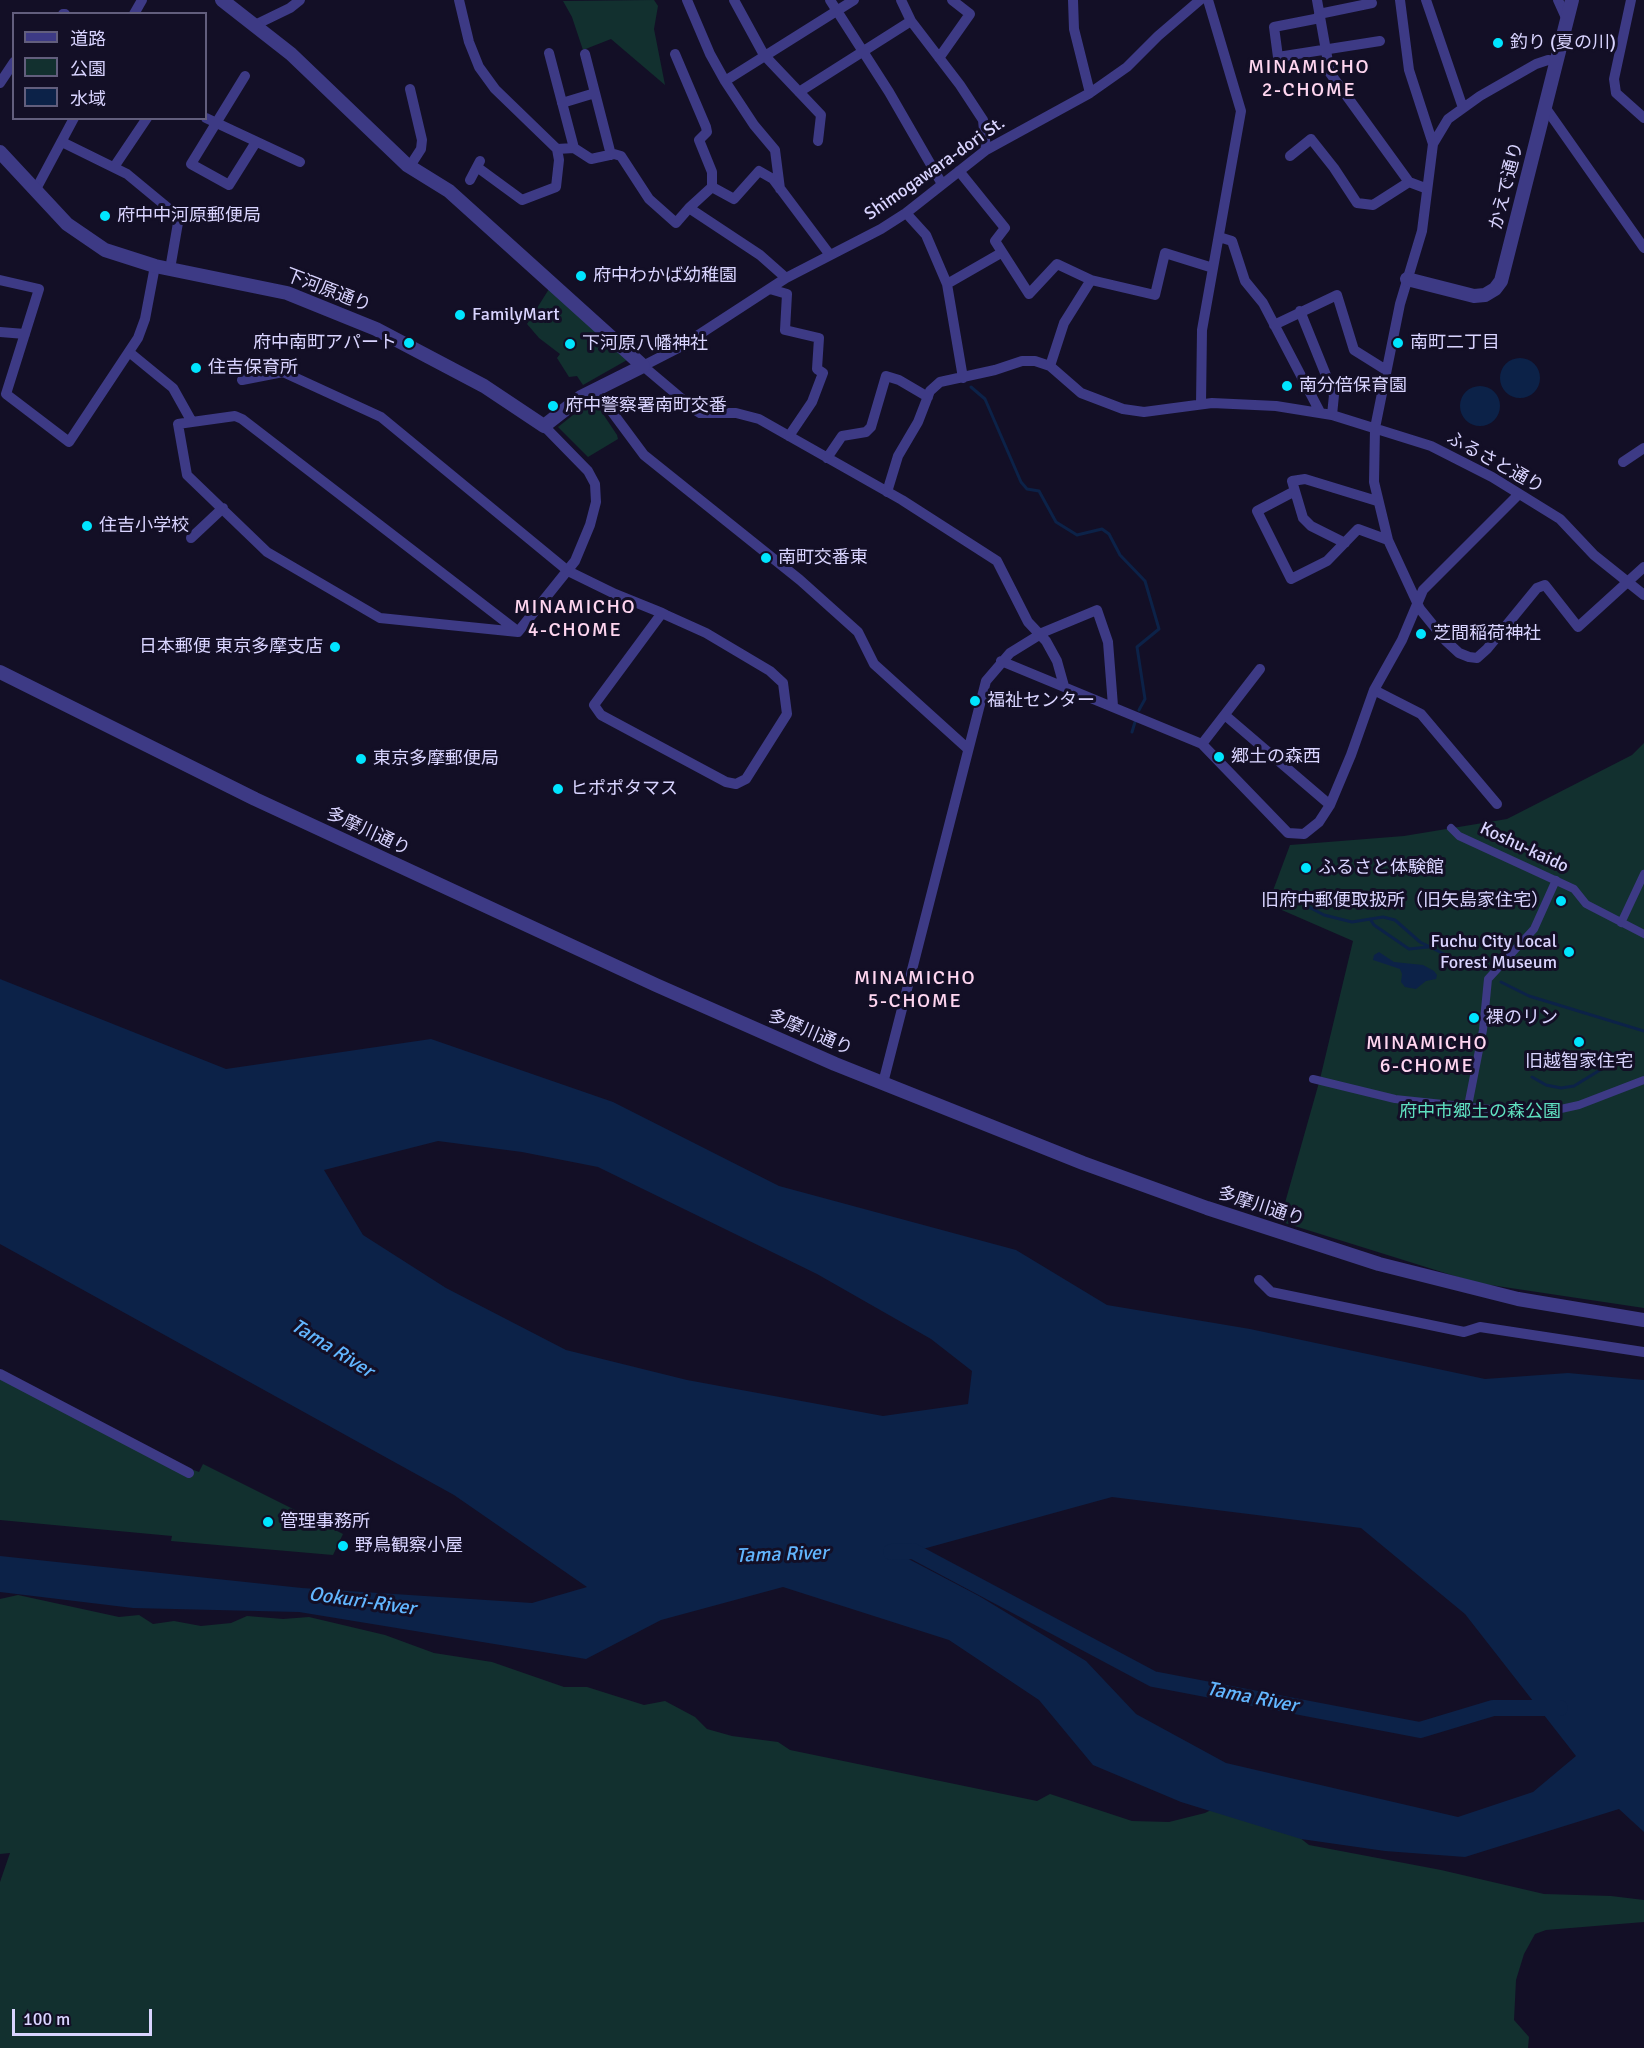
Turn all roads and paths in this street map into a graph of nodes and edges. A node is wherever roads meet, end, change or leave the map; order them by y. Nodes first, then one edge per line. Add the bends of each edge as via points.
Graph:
1 (222, 0) edge
2 (300, 0) edge
3 (459, 0) edge
4 (687, 0) edge
5 (830, 0) edge
6 (854, 0) edge
7 (900, 0) edge
8 (952, 0) edge
9 (1073, 0) edge
10 (1200, 0) edge
11 (1208, 0) edge
12 (1317, 0) edge
13 (1400, 0) edge
14 (1426, 0) edge
15 (1558, 0) edge
16 (1572, 0) edge
17 (1631, 0) edge
18 (740, 2) edge
19 (1372, 3) dead end
20 (836, 11) junction
21 (1319, 16) junction
22 (1567, 20) junction
23 (910, 21) junction
24 (255, 25) junction
25 (1380, 41) dead end
26 (1326, 51) junction
27 (861, 52) junction
28 (549, 53) dead end
29 (585, 54) dead end
30 (675, 54) dead end
31 (764, 55) junction
32 (939, 58) junction
33 (1556, 61) junction
34 (12, 65) edge
35 (244, 76) dead end
36 (725, 81) junction
37 (0, 83) edge
38 (800, 92) junction
39 (595, 93) junction
40 (1090, 93) junction
41 (408, 96) dead end
42 (562, 103) junction
43 (1545, 107) junction
44 (1463, 108) junction
45 (207, 118) edge
46 (1644, 118) edge
47 (73, 120) edge
48 (146, 120) edge
49 (217, 123) junction
50 (818, 141) dead end
51 (62, 142) junction
52 (256, 142) junction
53 (1433, 144) junction
54 (574, 148) junction
55 (557, 149) junction
56 (986, 150) junction
57 (0, 153) edge
58 (611, 154) junction
59 (1290, 156) dead end
60 (300, 162) dead end
61 (410, 166) junction
62 (114, 167) junction
63 (959, 171) junction
64 (470, 180) dead end
65 (1409, 182) junction
66 (942, 184) junction
67 (712, 187) junction
68 (1425, 188) junction
69 (780, 189) junction
70 (35, 191) junction
71 (689, 208) junction
72 (906, 213) junction
73 (1219, 237) junction
74 (1644, 248) edge
75 (1001, 253) junction
76 (830, 255) junction
77 (155, 266) junction
78 (1213, 268) junction
79 (170, 269) junction
80 (786, 279) junction
81 (1407, 279) junction
82 (0, 280) edge
83 (1092, 280) junction
84 (947, 284) junction
85 (770, 289) junction
86 (1300, 311) junction
87 (1274, 325) junction
88 (0, 332) edge
89 (25, 334) junction
90 (129, 352) junction
91 (643, 366) junction
92 (1050, 366) junction
93 (1386, 370) junction
94 (963, 378) junction
95 (242, 380) dead end
96 (595, 389) junction
97 (928, 397) junction
98 (1201, 404) junction
99 (1320, 412) junction
100 (1332, 415) junction
101 (192, 422) junction
102 (544, 426) junction
103 (1375, 428) junction
104 (789, 436) junction
105 (1644, 448) edge
106 (827, 458) junction
107 (1623, 462) dead end
108 (886, 492) junction
109 (1293, 492) junction
110 (1519, 494) junction
111 (1377, 501) junction
112 (223, 508) junction
113 (191, 538) dead end
114 (1388, 540) junction
115 (1345, 543) junction
116 (1644, 567) edge
117 (568, 571) junction
118 (1628, 581) junction
119 (1644, 595) edge
120 (1416, 601) junction
121 (662, 613) junction
122 (518, 632) junction
123 (1040, 636) junction
124 (1001, 661) junction
125 (1260, 669) dead end
126 (0, 672) edge
127 (1064, 686) junction
128 (1374, 690) junction
129 (1113, 706) junction
130 (1226, 716) junction
131 (1202, 744) junction
132 (968, 749) junction
133 (1497, 804) dead end
134 (1330, 805) junction
135 (1451, 828) dead end
136 (1644, 874) edge
137 (1556, 880) junction
138 (1621, 923) junction
139 (1644, 934) edge
140 (1313, 1079) dead end
141 (1644, 1080) edge
142 (883, 1083) junction
143 (1468, 1106) junction
144 (1259, 1281) dead end
145 (1644, 1320) edge
146 (1644, 1352) edge
147 (0, 1374) edge
148 (189, 1473) dead end

1 - 24 street
2 - 24 street
3 - 55 street via 479,67 495,89
4 - 36 street
5 - 20 street
6 - 20 street
7 - 23 street
8 - 32 street via 969,14
9 - 40 street via 1074,29
10 - 40 street, Shimogawara-dori St. via 1127,67
11 - 73 street via 1241,111
12 - 21 street
13 - 53 street via 1410,70
14 - 44 street
15 - 22 street
16 - 22 street, かえで通り
17 - 46 street via 1614,79 1616,93
18 - 31 street
19 - 21 street
20 - 27 street
20 - 31 street
21 - 26 street
21 - 26 street via 1274,27 1278,57
22 - 33 street, かえで通り
23 - 27 street
23 - 32 street
24 - 61 street
25 - 26 street
26 - 65 street via 1330,73
27 - 38 street
27 - 66 street
28 - 42 street
29 - 39 street
30 - 67 street via 706,127 699,140 712,172
31 - 36 street
31 - 38 street
32 - 56 street via 983,120
33 - 43 street, かえで通り
33 - 44 street via 1536,64
34 - 37 street
35 - 49 street
36 - 69 street via 776,150
38 - 50 street via 821,114
39 - 42 street
39 - 58 street
40 - 56 street, Shimogawara-dori St.
41 - 61 street via 422,141
42 - 54 street
43 - 74 street
43 - 81 street, かえで通り via 1505,267 1495,289 1474,296
44 - 53 street via 1448,119
45 - 49 street
47 - 51 street
48 - 62 street
49 - 52 street
49 - 52 street via 191,164 229,185
51 - 62 street
51 - 70 street
52 - 60 street
53 - 68 street
54 - 55 street
54 - 58 street via 591,159
55 - 64 street via 560,160 556,187 522,200 478,164
56 - 63 street, Shimogawara-dori St.
57 - 70 street, 下河原通り
58 - 71 street via 621,156 649,199 676,223
59 - 65 street via 1311,140 1357,203 1373,205
61 - 91 street via 449,191
62 - 79 street via 179,217
63 - 66 street, Shimogawara-dori St.
63 - 75 street via 1005,228 995,241
65 - 68 street
66 - 72 street, Shimogawara-dori St.
67 - 69 street via 734,199 759,171
67 - 71 street
68 - 81 street via 1422,231
69 - 76 street
70 - 77 street, 下河原通り via 87,240
71 - 80 street via 760,255
72 - 76 street, Shimogawara-dori St.
72 - 84 street via 926,235
73 - 78 street
73 - 87 street via 1232,241 1245,281
75 - 83 street via 1029,294 1057,264
75 - 84 street
76 - 80 street, Shimogawara-dori St.
77 - 79 street, 下河原通り
77 - 90 street via 146,319
78 - 83 street via 1165,253 1155,294
78 - 98 street via 1202,330
79 - 102 street, 下河原通り via 287,293 365,325 484,386
80 - 85 street, Shimogawara-dori St.
81 - 93 street
82 - 89 street via 39,290
83 - 92 street via 1064,323
84 - 94 street
85 - 91 street, Shimogawara-dori St. via 681,347
85 - 104 street via 787,294 785,330 819,338 817,369 823,374 812,402
86 - 87 street
86 - 93 street via 1337,296 1354,350
86 - 100 street via 1334,395
87 - 99 street
88 - 89 street
89 - 90 street via 6,394 69,441
90 - 101 street via 173,388
91 - 96 street
91 - 104 street via 700,412 751,416
92 - 94 street via 1022,361
92 - 98 street, ふるさと通り via 1082,393 1123,409 1144,412
93 - 103 street
94 - 97 street via 940,382
95 - 117 street via 283,372 381,417
96 - 102 street
96 - 132 street via 644,455 800,580 858,632 874,664
97 - 106 street via 886,376 871,427 866,432 842,436
97 - 108 street via 898,456
98 - 99 street, ふるさと通り via 1276,406
99 - 100 street, ふるさと通り
100 - 103 street, ふるさと通り
101 - 112 street via 178,424 187,475
101 - 122 street via 235,416 242,419
102 - 117 street via 581,462 596,491 590,525
103 - 110 street, ふるさと通り via 1456,457
103 - 111 street
104 - 106 street
105 - 107 street
106 - 108 street
108 - 123 street via 997,561 1028,622
109 - 111 street via 1292,481 1305,479
109 - 115 street via 1303,518 1311,526
109 - 115 street via 1257,511 1291,579 1327,561
110 - 118 street, ふるさと通り via 1560,519 1594,555
110 - 120 street via 1435,575
111 - 114 street
112 - 113 street
112 - 122 street via 267,552 380,618
114 - 115 street via 1358,529
114 - 120 street
116 - 118 street
117 - 121 street
117 - 122 street
118 - 119 street, ふるさと通り
118 - 120 street via 1578,627 1545,585 1537,588 1477,658 1460,653 1446,641
120 - 128 street via 1402,640
121 - 121 street via 594,705 601,715 736,784 746,779 787,714 783,683 706,633
123 - 124 street
123 - 127 street via 1057,661
123 - 129 street via 1097,610 1108,642
124 - 127 street
124 - 132 street via 986,681
125 - 130 street
126 - 142 street, 多摩川通り via 449,890
127 - 129 street
128 - 133 street via 1421,714
128 - 134 street
129 - 131 street
130 - 131 street
130 - 134 street
131 - 134 street via 1291,835 1314,828
132 - 142 street
135 - 137 street, Koshu-kaido via 1459,836
136 - 138 street
137 - 138 street, Koshu-kaido via 1574,890 1586,904
137 - 143 street via 1534,929 1488,979
138 - 139 street, Koshu-kaido
140 - 143 street via 1395,1099
141 - 143 street via 1553,1113 1509,1113
142 - 145 street, 多摩川通り via 1116,1176 1336,1251 1495,1294
144 - 146 street via 1271,1292 1464,1332 1480,1327
147 - 148 street

